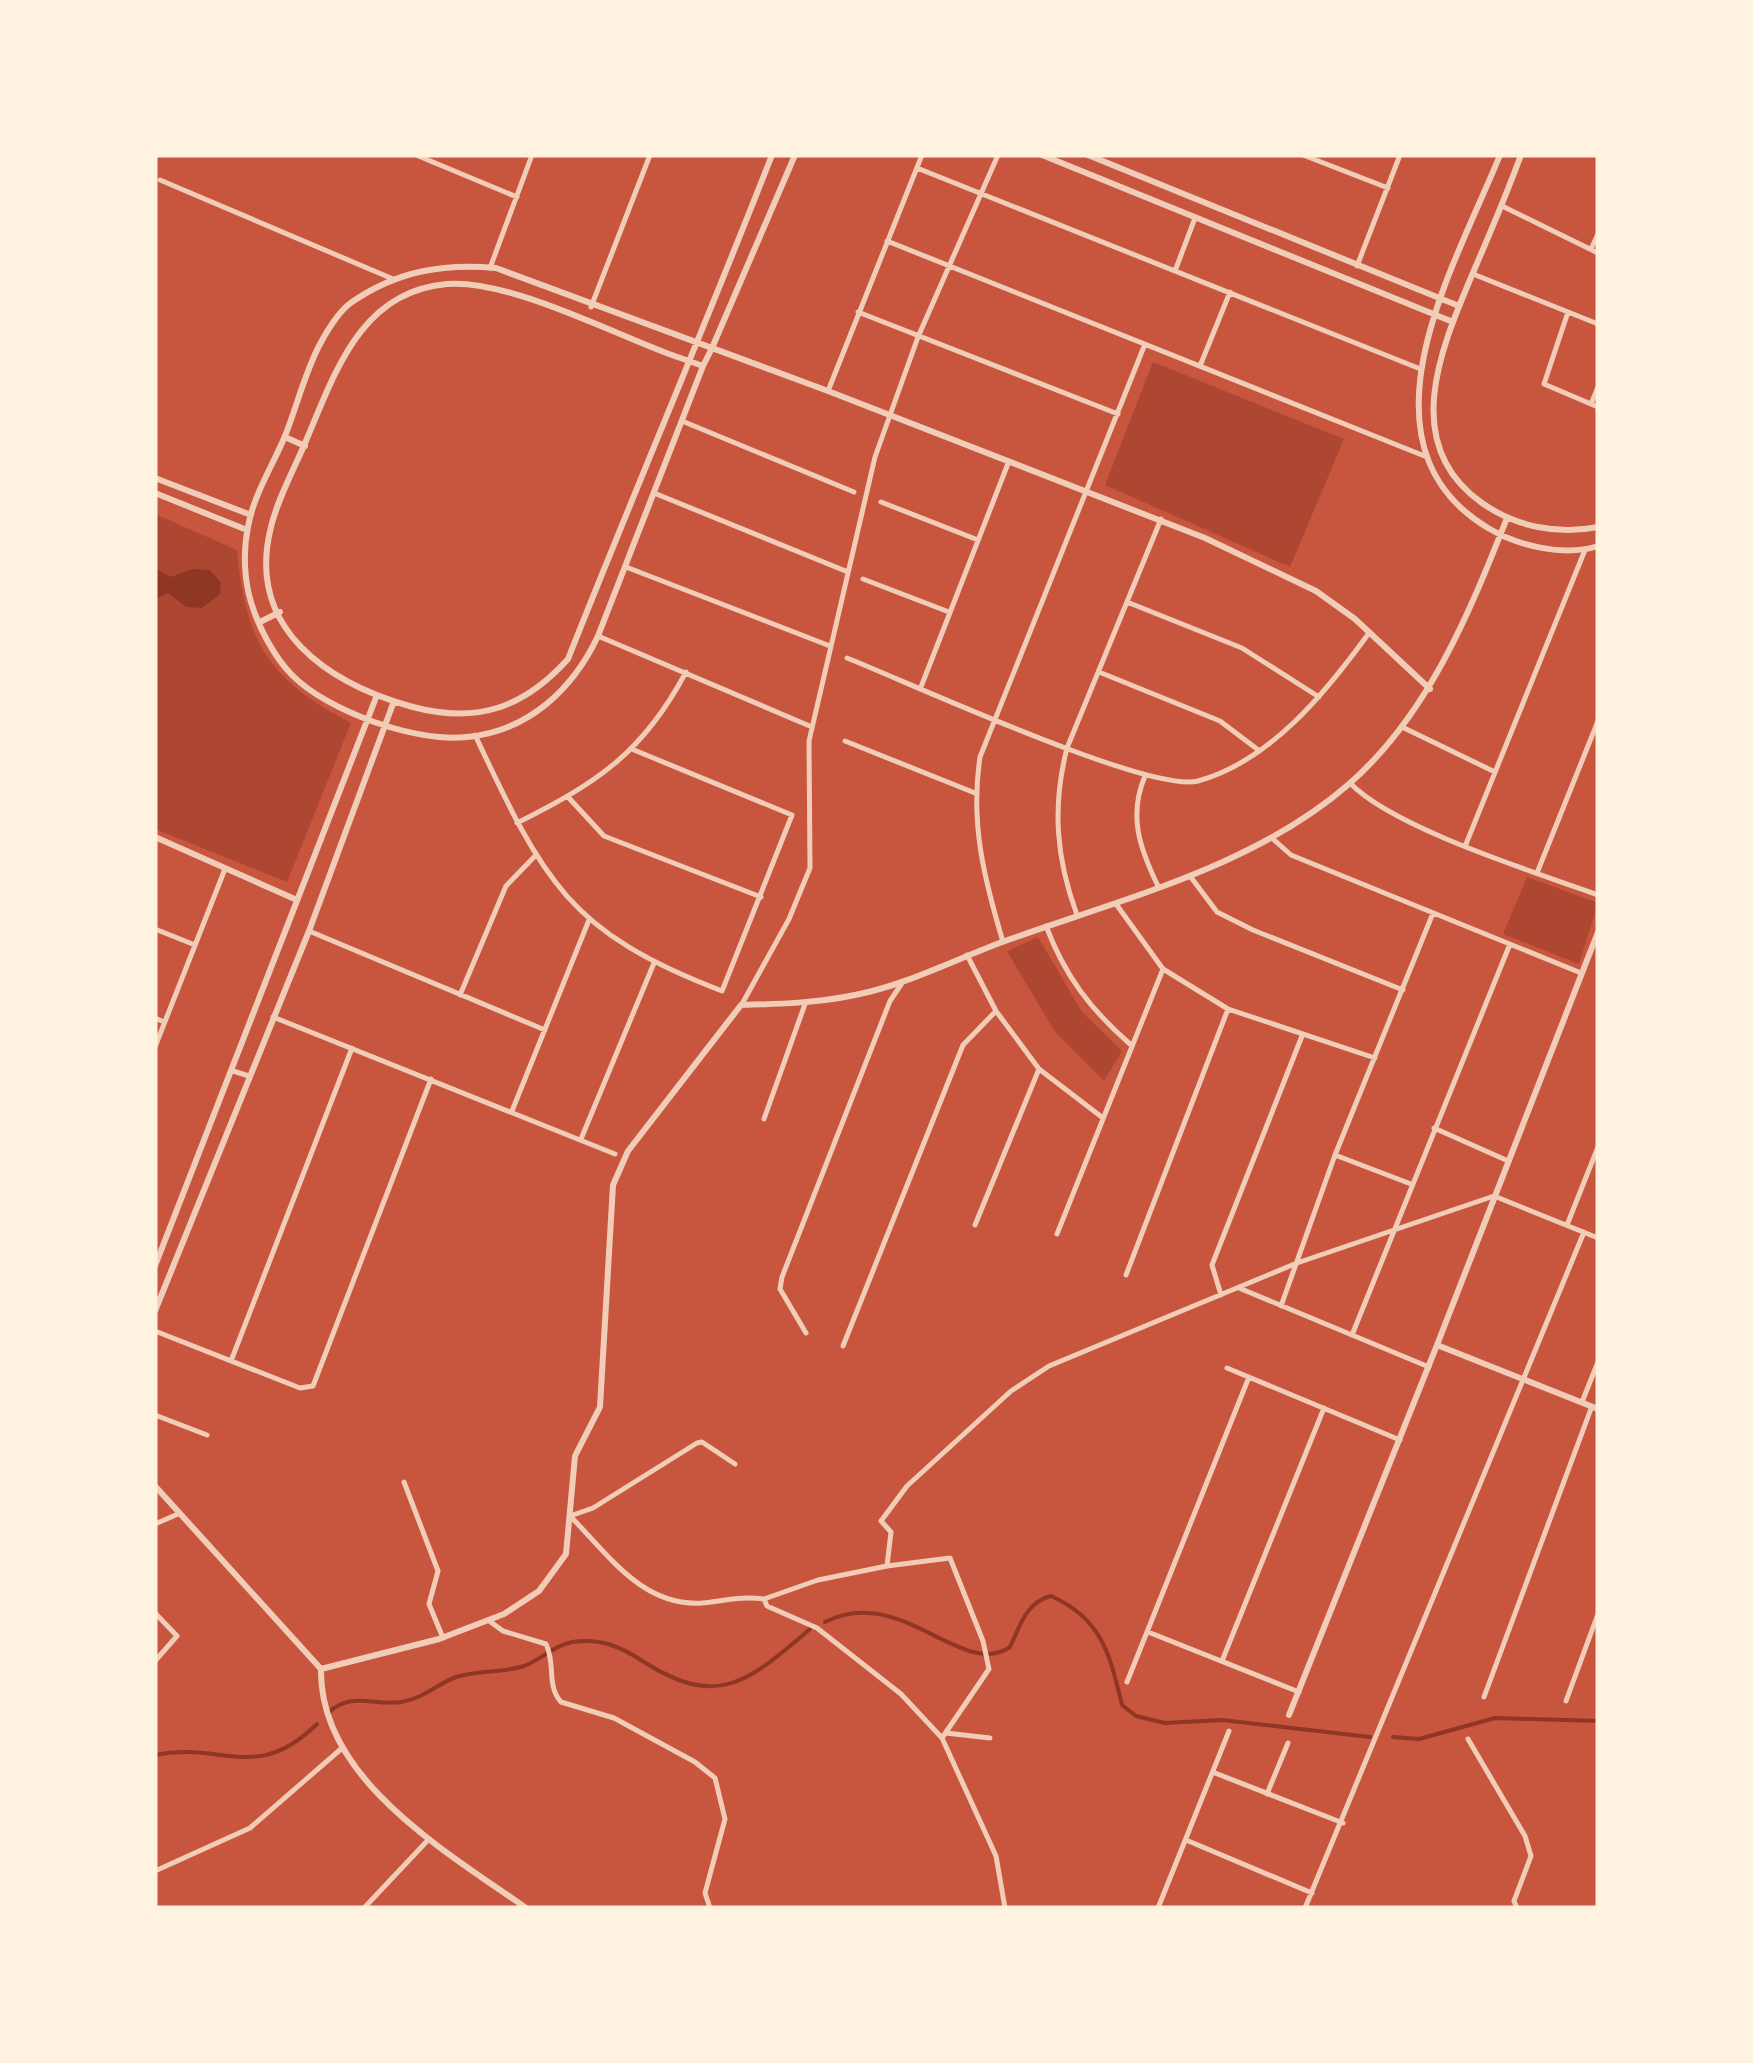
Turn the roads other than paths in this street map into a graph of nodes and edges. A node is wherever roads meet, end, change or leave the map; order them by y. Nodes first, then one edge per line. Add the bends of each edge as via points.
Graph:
1 (416, 155) edge
2 (532, 155) edge
3 (650, 155) edge
4 (772, 155) edge
5 (795, 155) edge
6 (922, 155) edge
7 (998, 155) edge
8 (1042, 155) edge
9 (1088, 155) edge
10 (1302, 155) edge
11 (1400, 155) edge
12 (1500, 155) edge
13 (1521, 155) edge
14 (916, 168) junction
15 (160, 180) dead end
16 (1388, 188) junction
17 (980, 194) junction
18 (517, 196) junction
19 (1502, 206) junction
20 (1195, 218) junction
21 (1598, 234) edge
22 (887, 240) junction
23 (1594, 251) edge
24 (948, 265) junction
25 (1357, 266) junction
26 (490, 268) junction
27 (728, 268) junction
28 (1175, 271) junction
29 (744, 274) junction
30 (1473, 274) junction
31 (393, 279) junction
32 (1230, 292) junction
33 (560, 294) junction
34 (1442, 300) junction
35 (591, 306) junction
36 (1459, 306) junction
37 (554, 311) junction
38 (858, 312) junction
39 (1568, 312) junction
40 (1436, 315) junction
41 (1452, 322) junction
42 (1598, 324) edge
43 (918, 337) junction
44 (696, 344) junction
45 (1144, 344) junction
46 (712, 348) junction
47 (687, 361) junction
48 (703, 366) junction
49 (1200, 366) junction
50 (1418, 368) junction
51 (1598, 387) edge
52 (828, 391) junction
53 (1594, 405) edge
54 (1118, 414) junction
55 (889, 416) junction
56 (682, 422) junction
57 (284, 437) junction
58 (304, 446) junction
59 (1430, 458) junction
60 (1009, 461) junction
61 (155, 478) edge
62 (854, 492) dead end
63 (654, 493) junction
64 (1086, 493) junction
65 (155, 494) edge
66 (881, 502) dead end
67 (250, 515) junction
68 (1506, 518) junction
69 (1160, 519) junction
70 (620, 527) junction
71 (1598, 527) edge
72 (247, 530) junction
73 (639, 533) junction
74 (1500, 535) junction
75 (978, 540) junction
76 (1598, 546) edge
77 (1585, 550) junction
78 (626, 566) junction
79 (848, 572) junction
80 (863, 579) dead end
81 (1127, 602) junction
82 (280, 612) junction
83 (950, 612) junction
84 (260, 622) junction
85 (1368, 633) junction
86 (598, 636) junction
87 (830, 646) junction
88 (846, 658) dead end
89 (686, 672) junction
90 (1099, 672) junction
91 (921, 686) junction
92 (1430, 689) junction
93 (536, 690) junction
94 (377, 696) junction
95 (1320, 696) junction
96 (394, 701) junction
97 (548, 704) junction
98 (995, 717) junction
99 (368, 720) junction
100 (1598, 721) edge
101 (385, 726) junction
102 (812, 727) junction
103 (1402, 727) junction
104 (475, 736) junction
105 (844, 741) dead end
106 (1067, 748) junction
107 (634, 750) junction
108 (1257, 750) junction
109 (1496, 772) junction
110 (1145, 776) junction
111 (1350, 783) junction
112 (975, 793) junction
113 (568, 797) junction
114 (517, 822) junction
115 (155, 837) edge
116 (1274, 838) junction
117 (1466, 844) junction
118 (536, 855) junction
119 (226, 866) junction
120 (1188, 873) junction
121 (1537, 873) junction
122 (1158, 886) junction
123 (1598, 895) edge
124 (761, 896) junction
125 (297, 900) junction
126 (1114, 901) junction
127 (1432, 913) junction
128 (1077, 915) junction
129 (589, 920) junction
130 (1046, 926) junction
131 (155, 929) edge
132 (309, 932) junction
133 (1598, 932) edge
134 (1003, 942) junction
135 (1510, 944) junction
136 (195, 945) junction
137 (967, 955) junction
138 (654, 964) junction
139 (1163, 969) junction
140 (1581, 973) junction
141 (904, 980) junction
142 (1403, 990) junction
143 (460, 995) junction
144 (805, 1004) junction
145 (741, 1005) junction
146 (1228, 1009) junction
147 (996, 1011) junction
148 (273, 1017) junction
149 (155, 1018) edge
150 (164, 1022) junction
151 (544, 1030) junction
152 (1302, 1036) junction
153 (1130, 1044) junction
154 (155, 1047) edge
155 (352, 1048) junction
156 (1375, 1058) junction
157 (1039, 1069) junction
158 (233, 1071) junction
159 (249, 1076) junction
160 (431, 1079) junction
161 (512, 1111) junction
162 (1102, 1118) junction
163 (764, 1119) dead end
164 (1434, 1128) junction
165 (581, 1140) junction
166 (1598, 1148) edge
167 (615, 1154) dead end
168 (1336, 1156) junction
169 (1506, 1160) junction
170 (1411, 1184) junction
171 (1494, 1196) junction
172 (975, 1225) dead end
173 (1567, 1225) junction
174 (1392, 1230) junction
175 (1584, 1232) junction
176 (1057, 1234) dead end
177 (1598, 1238) edge
178 (1297, 1263) junction
179 (155, 1266) edge
180 (1126, 1275) dead end
181 (1239, 1288) junction
182 (1221, 1294) junction
183 (1281, 1306) junction
184 (155, 1311) edge
185 (155, 1332) edge
186 (806, 1333) dead end
187 (1352, 1335) junction
188 (1438, 1345) junction
189 (843, 1346) dead end
190 (231, 1361) junction
191 (1598, 1362) edge
192 (1429, 1367) junction
193 (1228, 1368) dead end
194 (1249, 1377) junction
195 (1524, 1378) junction
196 (1582, 1402) junction
197 (1595, 1407) edge
198 (1324, 1408) junction
199 (155, 1415) edge
200 (207, 1435) dead end
201 (1400, 1440) junction
202 (736, 1464) dead end
203 (404, 1482) dead end
204 (155, 1486) edge
205 (178, 1514) junction
206 (570, 1516) junction
207 (155, 1524) edge
208 (888, 1566) junction
209 (764, 1598) junction
210 (155, 1613) edge
211 (1598, 1614) edge
212 (488, 1620) junction
213 (1148, 1632) junction
214 (443, 1638) junction
215 (155, 1661) edge
216 (1222, 1661) junction
217 (321, 1669) junction
218 (1127, 1682) dead end
219 (1299, 1692) junction
220 (1484, 1697) dead end
221 (1566, 1700) dead end
222 (1289, 1715) dead end
223 (1229, 1731) dead end
224 (944, 1736) junction
225 (990, 1738) dead end
226 (1468, 1739) dead end
227 (1288, 1743) dead end
228 (341, 1749) junction
229 (1214, 1773) junction
230 (1267, 1794) junction
231 (1342, 1823) junction
232 (429, 1839) junction
233 (1186, 1840) junction
234 (155, 1871) edge
235 (1312, 1893) junction
236 (364, 1908) edge
237 (526, 1908) edge
238 (710, 1908) edge
239 (1006, 1908) edge
240 (1158, 1908) edge
241 (1305, 1908) edge
242 (1516, 1908) edge

1 - 18 street
2 - 18 street
3 - 35 street
4 - 27 street
5 - 29 street
6 - 14 street
7 - 17 street
8 - 20 street
9 - 25 street
10 - 16 street
11 - 16 street
12 - 34 street
13 - 19 street
14 - 17 street
14 - 22 street
15 - 31 street
16 - 25 street
17 - 24 street
17 - 28 street
18 - 26 street
19 - 23 street
19 - 30 street
20 - 28 street
20 - 40 street
21 - 23 street
22 - 24 street
22 - 38 street
24 - 43 street
24 - 45 street
25 - 34 street
26 - 31 street via 437,266
26 - 33 street
27 - 29 street
27 - 44 street
28 - 32 street
29 - 46 street
30 - 36 street
30 - 39 street
31 - 57 street via 348,304 320,344
32 - 49 street
32 - 50 street
33 - 35 street
33 - 37 street
34 - 36 street
34 - 40 street
35 - 44 street
36 - 41 street
37 - 47 street
37 - 58 street via 471,284 442,284 403,296 367,320 343,353
38 - 43 street
38 - 52 street
39 - 42 street
39 - 53 street via 1544,384
40 - 41 street
40 - 50 street
41 - 68 street via 1436,369 1434,429 1468,492
43 - 54 street
43 - 55 street
44 - 46 street
44 - 47 street
45 - 49 street
45 - 54 street
46 - 48 street
46 - 52 street
47 - 48 street
47 - 70 street
48 - 56 street
49 - 59 street
50 - 59 street via 1418,423
51 - 53 street
52 - 55 street
54 - 64 street
55 - 60 street
55 - 79 street
56 - 62 street
56 - 63 street
57 - 58 street
57 - 67 street
58 - 82 street via 270,528 268,562
59 - 74 street via 1448,494
60 - 64 street
60 - 75 street
61 - 67 street
63 - 73 street
63 - 79 street
64 - 69 street
64 - 98 street
65 - 72 street
66 - 75 street
67 - 72 street
68 - 71 street via 1558,530
68 - 74 street
69 - 81 street
69 - 85 street via 1316,591
70 - 73 street
70 - 93 street via 568,659
72 - 84 street via 245,572
73 - 78 street
74 - 77 street via 1543,548
74 - 92 street
75 - 83 street
76 - 77 street
77 - 109 street
78 - 86 street
78 - 87 street
79 - 87 street
80 - 83 street
81 - 90 street
81 - 95 street via 1242,648
82 - 84 street
82 - 94 street via 308,659
83 - 91 street
84 - 99 street via 292,675
85 - 92 street
85 - 95 street
86 - 89 street
86 - 97 street via 582,671
87 - 102 street
88 - 91 street
89 - 102 street
89 - 107 street
90 - 106 street
90 - 108 street via 1220,721
91 - 98 street
92 - 103 street
93 - 96 street via 478,715
93 - 97 street
94 - 96 street
94 - 99 street
95 - 108 street
96 - 101 street
97 - 104 street
98 - 106 street
98 - 112 street
99 - 101 street
99 - 125 street
100 - 121 street
101 - 104 street
101 - 132 street
102 - 145 street via 810,868
103 - 109 street
103 - 111 street
104 - 114 street
105 - 112 street
106 - 110 street
106 - 128 street via 1056,806 1060,860
107 - 113 street
107 - 124 street via 790,812
108 - 110 street via 1195,782
109 - 117 street
110 - 122 street via 1134,811 1141,852
111 - 116 street
111 - 117 street via 1370,804
112 - 134 street via 981,866
113 - 114 street
113 - 124 street via 604,836
114 - 118 street
115 - 119 street
116 - 120 street
116 - 127 street via 1291,855
117 - 121 street
118 - 129 street
118 - 143 street via 506,886
119 - 125 street
119 - 136 street
120 - 122 street
120 - 142 street via 1218,912
121 - 123 street
122 - 126 street
124 - 138 street via 722,990
125 - 158 street
126 - 128 street
126 - 139 street
127 - 135 street
127 - 142 street
128 - 130 street
129 - 138 street
129 - 151 street
130 - 134 street
130 - 153 street via 1073,985
131 - 136 street
132 - 143 street
132 - 148 street
133 - 140 street
134 - 137 street
135 - 140 street
135 - 164 street
136 - 150 street
137 - 141 street
137 - 147 street
138 - 165 street
139 - 146 street
139 - 153 street
140 - 169 street
141 - 144 street
141 - 186 street via 782,1277 780,1289
142 - 156 street
143 - 151 street
144 - 145 street
144 - 163 street
145 - 206 street via 628,1151 613,1184 600,1407 575,1456
146 - 152 street
146 - 180 street
147 - 157 street
147 - 189 street via 963,1045
148 - 155 street
148 - 159 street
149 - 150 street
150 - 154 street
151 - 161 street
152 - 156 street
152 - 182 street via 1212,1265
153 - 162 street
155 - 160 street
155 - 190 street
156 - 168 street
157 - 162 street
157 - 172 street
158 - 159 street
158 - 179 street
159 - 184 street
160 - 161 street
160 - 190 street via 313,1386 300,1388
161 - 165 street
162 - 176 street
164 - 169 street
164 - 170 street
165 - 167 street
166 - 173 street
168 - 170 street
168 - 178 street
169 - 171 street
170 - 174 street
171 - 173 street
171 - 174 street
171 - 188 street
173 - 175 street
174 - 178 street
174 - 187 street
175 - 177 street
175 - 195 street
178 - 181 street
178 - 183 street
181 - 182 street
181 - 183 street
182 - 208 street via 1049,1366 1011,1391 884,1514 891,1532
183 - 187 street
185 - 190 street
187 - 192 street
188 - 192 street
188 - 195 street
191 - 196 street
192 - 201 street
193 - 194 street
194 - 198 street
194 - 213 street
195 - 196 street
195 - 231 street
196 - 197 street
197 - 220 street
198 - 201 street
198 - 216 street
199 - 200 street
201 - 219 street
202 - 206 street via 697,1443 594,1508
203 - 214 street via 438,1571 429,1604
204 - 205 street
205 - 207 street
205 - 217 street
206 - 209 street via 653,1596 700,1603
206 - 212 street via 566,1554 547,1582
208 - 209 street
208 - 224 street via 950,1558 983,1641 989,1669
209 - 224 street via 767,1606 817,1628
210 - 215 street via 177,1636
211 - 221 street
212 - 214 street
212 - 238 street via 546,1644 561,1702 614,1718 715,1778 726,1819 705,1893
213 - 216 street
213 - 218 street
214 - 217 street
216 - 219 street
217 - 228 street via 320,1695
219 - 222 street
223 - 229 street
224 - 225 street
224 - 239 street via 996,1856
226 - 242 street via 1526,1836 1531,1856
227 - 230 street
228 - 232 street
228 - 234 street via 250,1828
229 - 230 street
229 - 233 street
230 - 231 street
231 - 235 street
232 - 236 street
232 - 237 street
233 - 235 street
233 - 240 street
235 - 241 street

